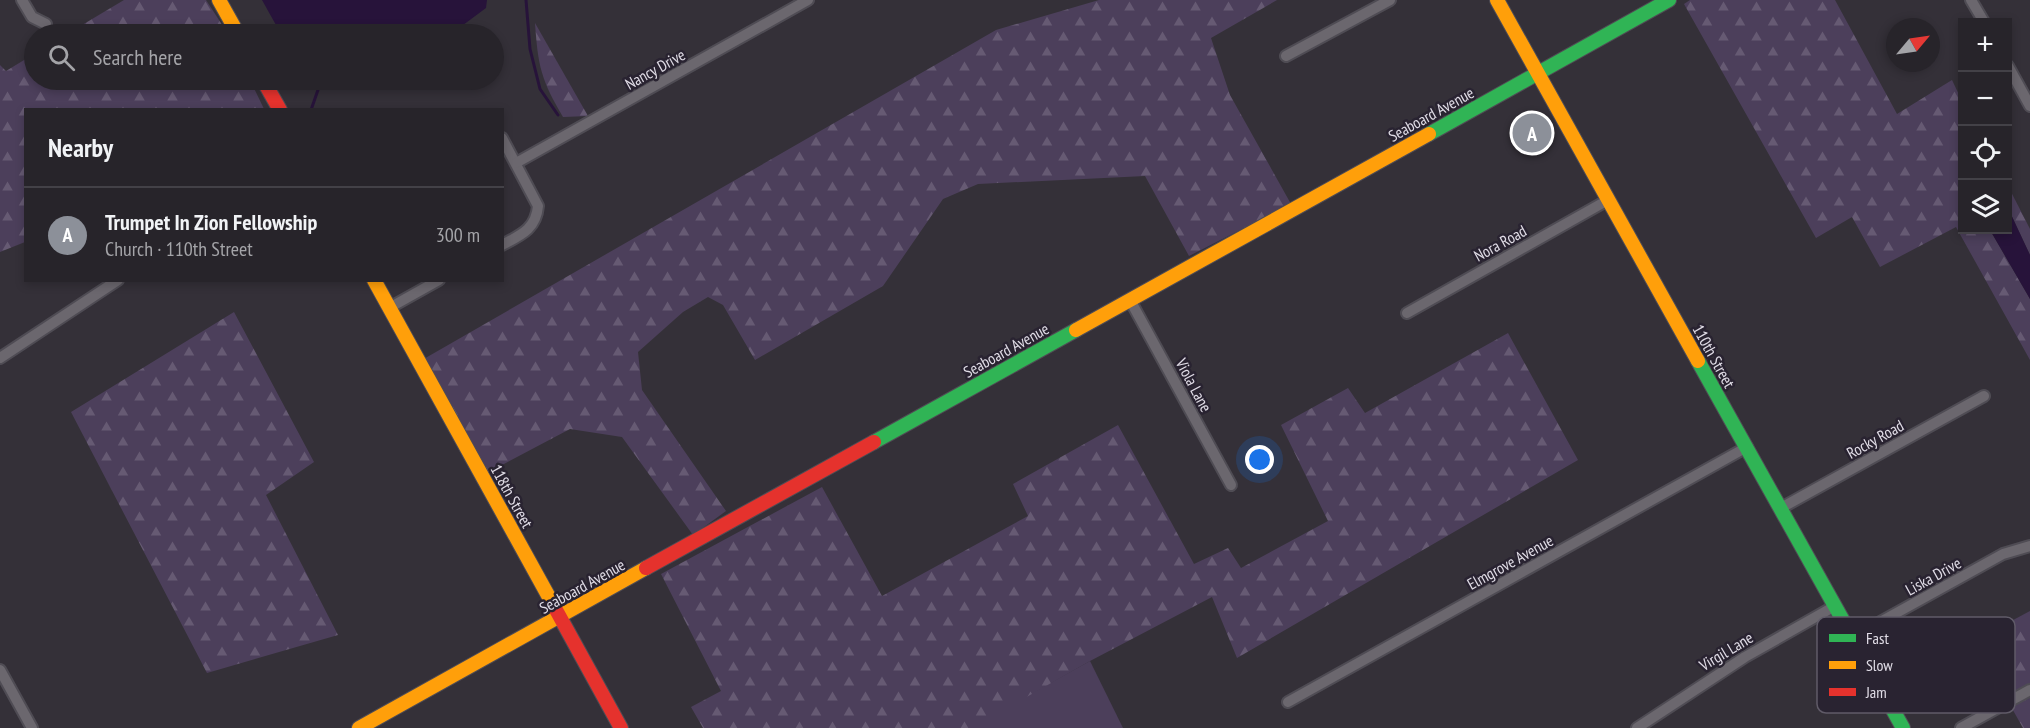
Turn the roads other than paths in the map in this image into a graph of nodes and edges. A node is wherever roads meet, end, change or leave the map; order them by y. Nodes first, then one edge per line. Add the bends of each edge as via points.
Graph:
1 (22, 0) edge
2 (219, 0) edge
3 (808, 0) edge
4 (1390, 0) edge
5 (1497, 0) edge
6 (1670, 0) edge
7 (1971, 0) edge
8 (1982, 18) edge
9 (46, 24) dead end
10 (232, 24) edge
11 (1286, 56) dead end
12 (2010, 72) edge
13 (1538, 74) junction
14 (269, 90) edge
15 (2030, 106) edge
16 (279, 108) edge
17 (504, 142) edge
18 (516, 163) junction
19 (1608, 200) junction
20 (504, 244) edge
21 (115, 282) edge
22 (375, 282) edge
23 (435, 282) edge
24 (1130, 300) junction
25 (389, 308) junction
26 (1407, 313) dead end
27 (0, 357) edge
28 (1984, 396) dead end
29 (1747, 447) junction
30 (1231, 485) dead end
31 (1781, 508) junction
32 (2030, 546) edge
33 (1835, 606) junction
34 (560, 617) junction
35 (1841, 617) edge
36 (1889, 617) edge
37 (0, 670) edge
38 (2030, 690) edge
39 (2015, 698) edge
40 (1288, 702) dead end
41 (1895, 713) edge
42 (1988, 713) edge
43 (32, 728) edge
44 (359, 728) edge
45 (621, 728) edge
46 (1637, 728) edge
47 (1903, 728) edge
48 (1961, 728) edge

1 - 9 street via 32,17
2 - 10 street
3 - 18 street, Nancy Drive
4 - 11 street
5 - 13 street, 110th Street
6 - 13 street, Seaboard Avenue
7 - 8 street
12 - 15 street
13 - 19 street, 110th Street
13 - 24 street, Seaboard Avenue
14 - 16 street
17 - 18 street
18 - 20 street via 536,198 537,216 525,233
19 - 26 street, Nora Road
19 - 29 street, 110th Street
21 - 27 street
22 - 25 street, 118th Street
23 - 25 street
24 - 30 street, Viola Lane
24 - 34 street, Seaboard Avenue
25 - 34 street, 118th Street
28 - 31 street, Rocky Road
29 - 31 street, 110th Street
29 - 40 street, Elmgrove Avenue
31 - 33 street, 110th Street
32 - 36 street, Liska Drive via 2003,554
33 - 35 street, 110th Street
33 - 46 street, Virgil Lane via 1745,657
34 - 44 street, Seaboard Avenue
34 - 45 street, 118th Street
37 - 43 street
38 - 39 street
41 - 47 street, 110th Street
42 - 48 street

